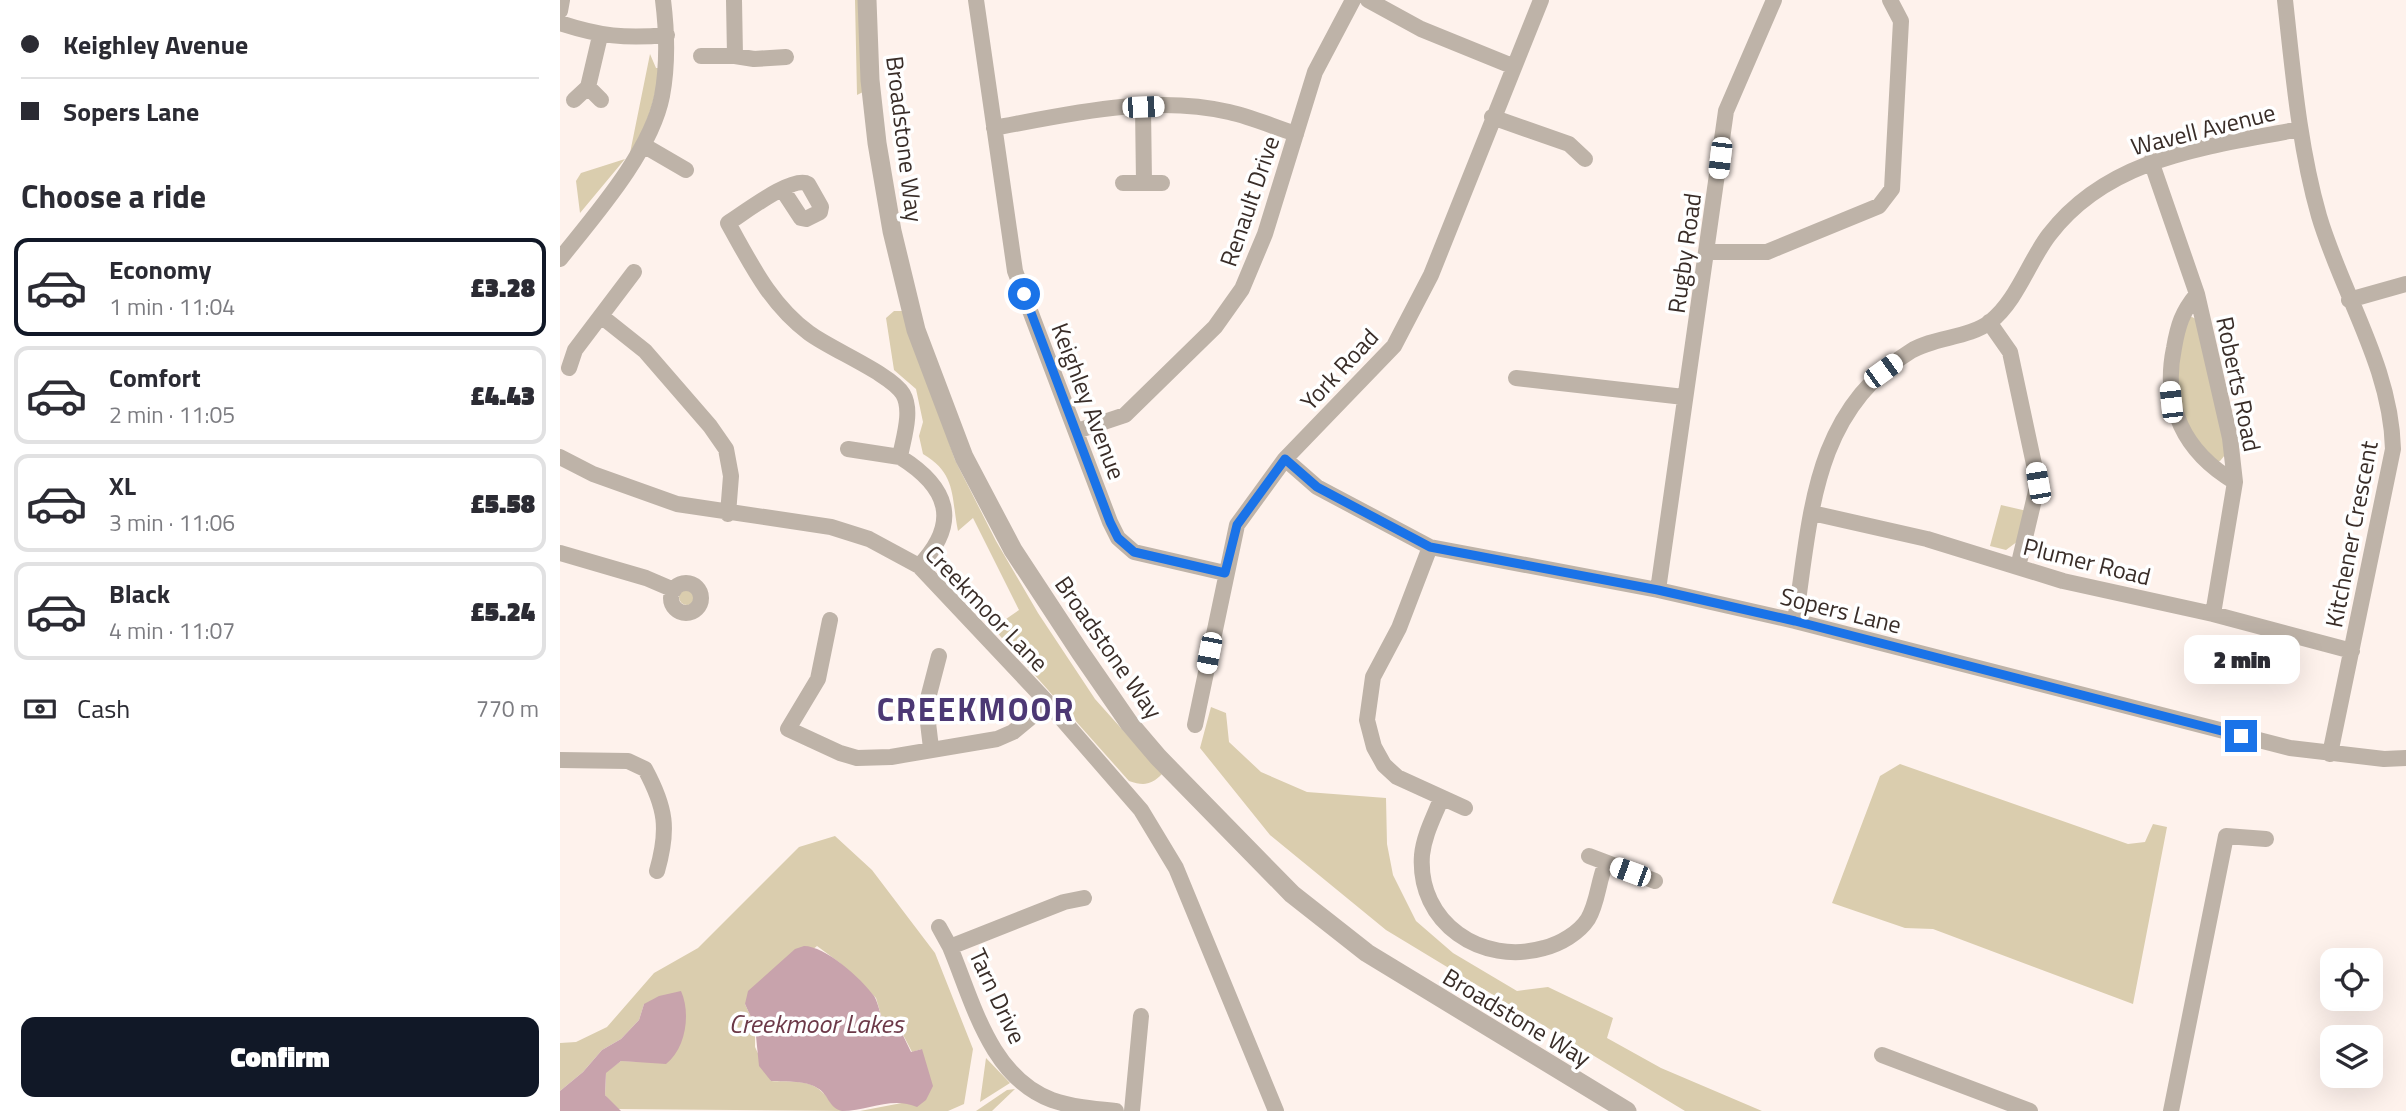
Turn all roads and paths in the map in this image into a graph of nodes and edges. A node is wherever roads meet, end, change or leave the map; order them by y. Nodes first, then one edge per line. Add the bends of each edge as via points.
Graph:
1 (562, 0) edge
2 (663, 0) edge
3 (734, 0) edge
4 (867, 0) edge
5 (976, 0) edge
6 (1353, 0) edge
7 (1368, 0) edge
8 (1541, 0) edge
9 (1774, 0) edge
10 (1890, 0) edge
11 (2285, 0) edge
12 (560, 11) edge
13 (560, 23) edge
14 (667, 35) junction
15 (600, 36) junction
16 (701, 56) dead end
17 (735, 56) junction
18 (786, 57) dead end
19 (1512, 66) junction
20 (588, 87) junction
21 (574, 100) dead end
22 (601, 100) dead end
23 (1143, 107) junction
24 (1492, 117) junction
25 (994, 128) junction
26 (2301, 129) junction
27 (1296, 134) junction
28 (643, 145) junction
29 (1586, 159) dead end
30 (2151, 161) junction
31 (686, 170) dead end
32 (1123, 183) dead end
33 (1144, 183) junction
34 (1163, 183) dead end
35 (782, 189) dead end
36 (718, 209) dead end
37 (728, 223) junction
38 (1708, 253) junction
39 (560, 259) edge
40 (634, 272) dead end
41 (2406, 284) edge
42 (2197, 295) junction
43 (2349, 300) junction
44 (601, 316) junction
45 (1989, 323) junction
46 (569, 368) dead end
47 (1516, 379) dead end
48 (1684, 397) junction
49 (1077, 431) junction
50 (848, 449) dead end
51 (560, 457) edge
52 (900, 457) junction
53 (1285, 459) junction
54 (2235, 482) junction
55 (1812, 513) junction
56 (728, 514) junction
57 (1430, 547) junction
58 (560, 553) edge
59 (919, 566) junction
60 (2018, 567) junction
61 (1225, 573) junction
62 (674, 590) dead end
63 (1658, 590) junction
64 (2213, 614) junction
65 (830, 620) dead end
66 (1795, 621) junction
67 (2352, 651) junction
68 (939, 656) dead end
69 (1048, 703) junction
70 (1195, 725) dead end
71 (932, 748) junction
72 (2330, 754) junction
73 (2406, 758) edge
74 (560, 760) edge
75 (1441, 799) junction
76 (1465, 807) dead end
77 (2266, 839) dead end
78 (1589, 856) dead end
79 (1606, 863) junction
80 (657, 871) dead end
81 (1655, 881) dead end
82 (1084, 898) dead end
83 (939, 927) dead end
84 (950, 947) junction
85 (1141, 1016) dead end
86 (1882, 1055) dead end
87 (1116, 1111) edge
88 (1132, 1111) edge
89 (1274, 1111) edge
90 (1627, 1111) edge
91 (2030, 1111) edge
92 (2171, 1111) edge

1 - 12 street
2 - 14 street
3 - 17 street
4 - 90 street, Broadstone Way via 877,143 916,330 964,457 1013,550 1080,652 1158,757 1292,894 1367,953
5 - 25 street, Keighley Avenue
6 - 27 street, Renault Drive via 1315,72
7 - 19 street via 1421,29
8 - 19 street, York Road
9 - 38 street, Rugby Road via 1726,111
10 - 38 street via 1900,21 1888,199 1788,246 1767,252
11 - 26 street, Kitchener Crescent
13 - 15 street
14 - 15 street
14 - 28 street via 662,98
15 - 20 street
16 - 17 street
17 - 18 street
19 - 24 street, York Road
20 - 21 street
20 - 22 street
23 - 25 street via 1110,106
23 - 27 street via 1229,111
23 - 33 street
24 - 29 street via 1569,144
24 - 53 street, York Road via 1431,275 1394,346
25 - 49 street, Keighley Avenue via 1015,271
26 - 30 street, Wavell Avenue
26 - 43 street, Kitchener Crescent via 2320,219
27 - 49 street, Renault Drive via 1256,258 1230,308 1125,415
28 - 31 street
28 - 39 street
30 - 42 street, Roberts Road
30 - 45 street, Wavell Avenue via 2112,179 2081,201 2049,234
32 - 33 street
33 - 34 street
35 - 37 street
36 - 37 street
37 - 52 street via 783,311 833,350 903,393 908,405
38 - 48 street, Rugby Road
40 - 44 street
41 - 43 street
42 - 54 street, Roberts Road via 2230,438
42 - 54 street, Roberts Road via 2182,312 2168,377 2171,402 2191,443 2212,469
43 - 67 street, Kitchener Crescent via 2387,391 2393,449
44 - 46 street via 575,350
44 - 56 street via 645,351 726,449 731,476
45 - 55 street via 1913,349 1883,371 1849,408 1829,446 1816,482
45 - 60 street via 2010,352 2038,483
47 - 48 street
48 - 63 street, Rugby Road
49 - 61 street, Keighley Avenue via 1118,538 1134,552
50 - 52 street
51 - 56 street, Creekmoor Lane via 635,490
52 - 59 street via 932,483 945,508 944,529
53 - 57 street, Sopers Lane via 1317,487
53 - 61 street, York Road via 1237,525
54 - 64 street, Roberts Road
55 - 60 street, Plumer Road via 1927,539
55 - 66 street
56 - 59 street, Creekmoor Lane via 831,527 869,539
57 - 63 street, Sopers Lane
57 - 75 street via 1399,628 1373,677 1367,720 1384,765 1396,777
58 - 62 street
59 - 69 street, Creekmoor Lane
60 - 64 street, Plumer Road
61 - 70 street, York Road
63 - 66 street, Sopers Lane
64 - 67 street, Plumer Road
65 - 71 street via 818,679 783,735 857,758 891,757
66 - 72 street, Sopers Lane via 2192,724
67 - 72 street, Kitchener Crescent
68 - 71 street via 926,706
69 - 71 street via 997,740
69 - 89 street, Creekmoor Lane via 1141,810 1170,854
72 - 73 street, Sopers Lane
74 - 80 street via 628,761 645,769 666,819
75 - 76 street
75 - 79 street via 1422,856 1427,894 1444,923 1482,948 1528,953 1567,938 1587,920
77 - 92 street via 2226,836
78 - 79 street
79 - 81 street
82 - 84 street, Tarn Drive
83 - 84 street, Tarn Drive
84 - 87 street, Tarn Drive via 992,1048 1021,1082 1051,1100
85 - 88 street
86 - 91 street

